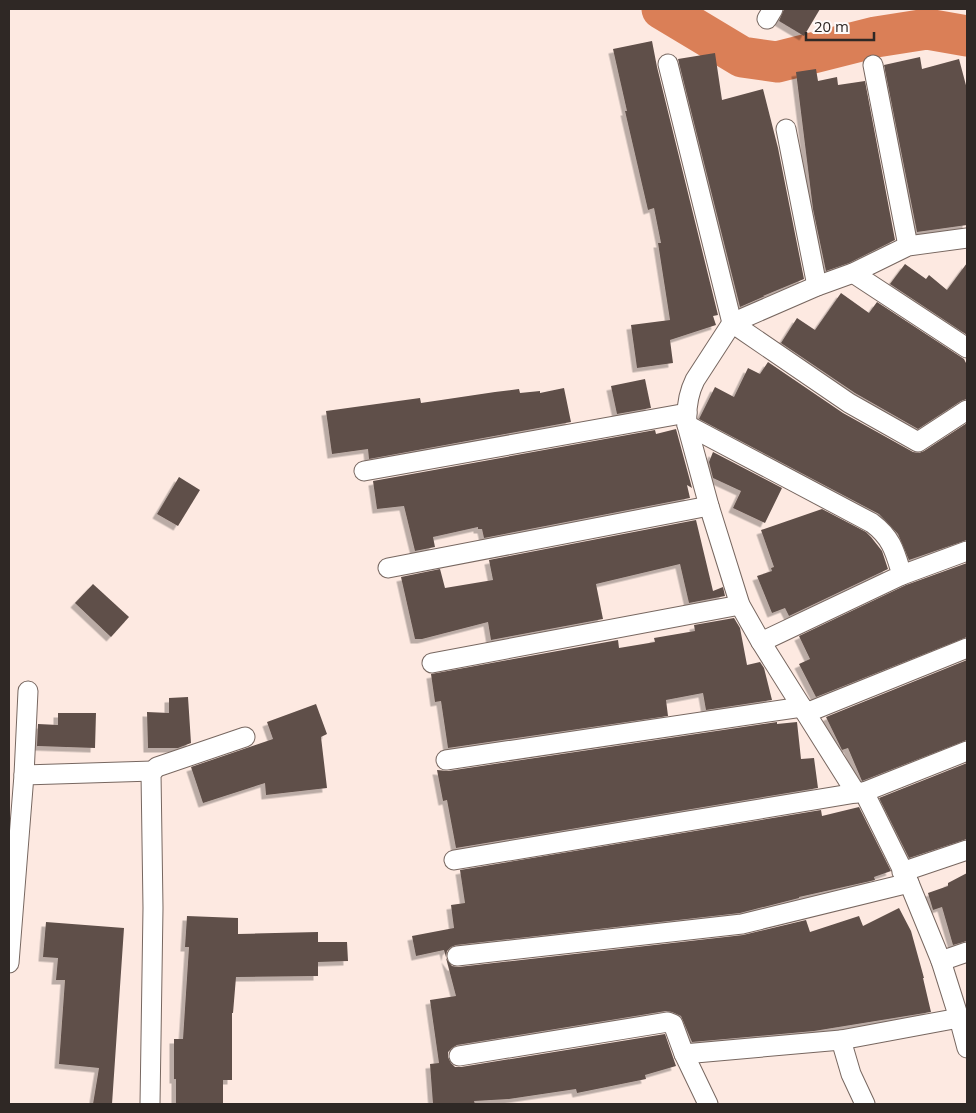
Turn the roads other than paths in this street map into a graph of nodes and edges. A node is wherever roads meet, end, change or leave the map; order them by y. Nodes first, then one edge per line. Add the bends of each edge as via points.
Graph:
1 (668, 64) dead end
2 (873, 65) dead end
3 (786, 129) dead end
4 (967, 238) edge
5 (908, 246) junction
6 (853, 273) junction
7 (817, 286) junction
8 (732, 323) junction
9 (967, 348) edge
10 (967, 410) edge
11 (687, 419) junction
12 (364, 471) dead end
13 (709, 506) junction
14 (967, 550) edge
15 (388, 568) dead end
16 (902, 575) junction
17 (740, 605) junction
18 (761, 642) junction
19 (967, 648) edge
20 (432, 663) dead end
21 (28, 691) dead end
22 (804, 710) junction
23 (245, 737) dead end
24 (17, 741) edge
25 (967, 751) edge
26 (446, 760) dead end
27 (153, 771) junction
28 (24, 775) junction
29 (860, 792) junction
30 (14, 845) edge
31 (967, 850) edge
32 (454, 860) dead end
33 (905, 878) junction
34 (9, 952) edge
35 (967, 952) edge
36 (457, 956) dead end
37 (941, 961) junction
38 (959, 1018) junction
39 (841, 1040) junction
40 (967, 1048) edge
41 (684, 1054) junction
42 (459, 1056) dead end
43 (150, 1104) edge
44 (708, 1104) edge
45 (865, 1104) edge

1 - 8 street
2 - 5 street
3 - 7 street
4 - 5 street
5 - 6 street
6 - 7 street
6 - 9 street
7 - 8 street
8 - 10 street via 849,403 918,442
8 - 11 street via 690,390
11 - 12 street
11 - 13 street
11 - 16 street via 877,527 890,540
13 - 15 street
13 - 17 street
14 - 16 street
16 - 18 street
17 - 18 street
17 - 20 street
18 - 22 street
19 - 22 street
21 - 24 street
22 - 26 street
22 - 29 street
23 - 27 street
24 - 28 street
25 - 29 street
27 - 28 street
27 - 43 street
28 - 30 street
29 - 32 street
29 - 33 street
30 - 34 street
31 - 33 street
33 - 36 street via 742,924
33 - 37 street
35 - 37 street
37 - 38 street
38 - 39 street
38 - 40 street
39 - 41 street
39 - 45 street via 851,1074
41 - 42 street via 673,1024 668,1022
41 - 44 street

